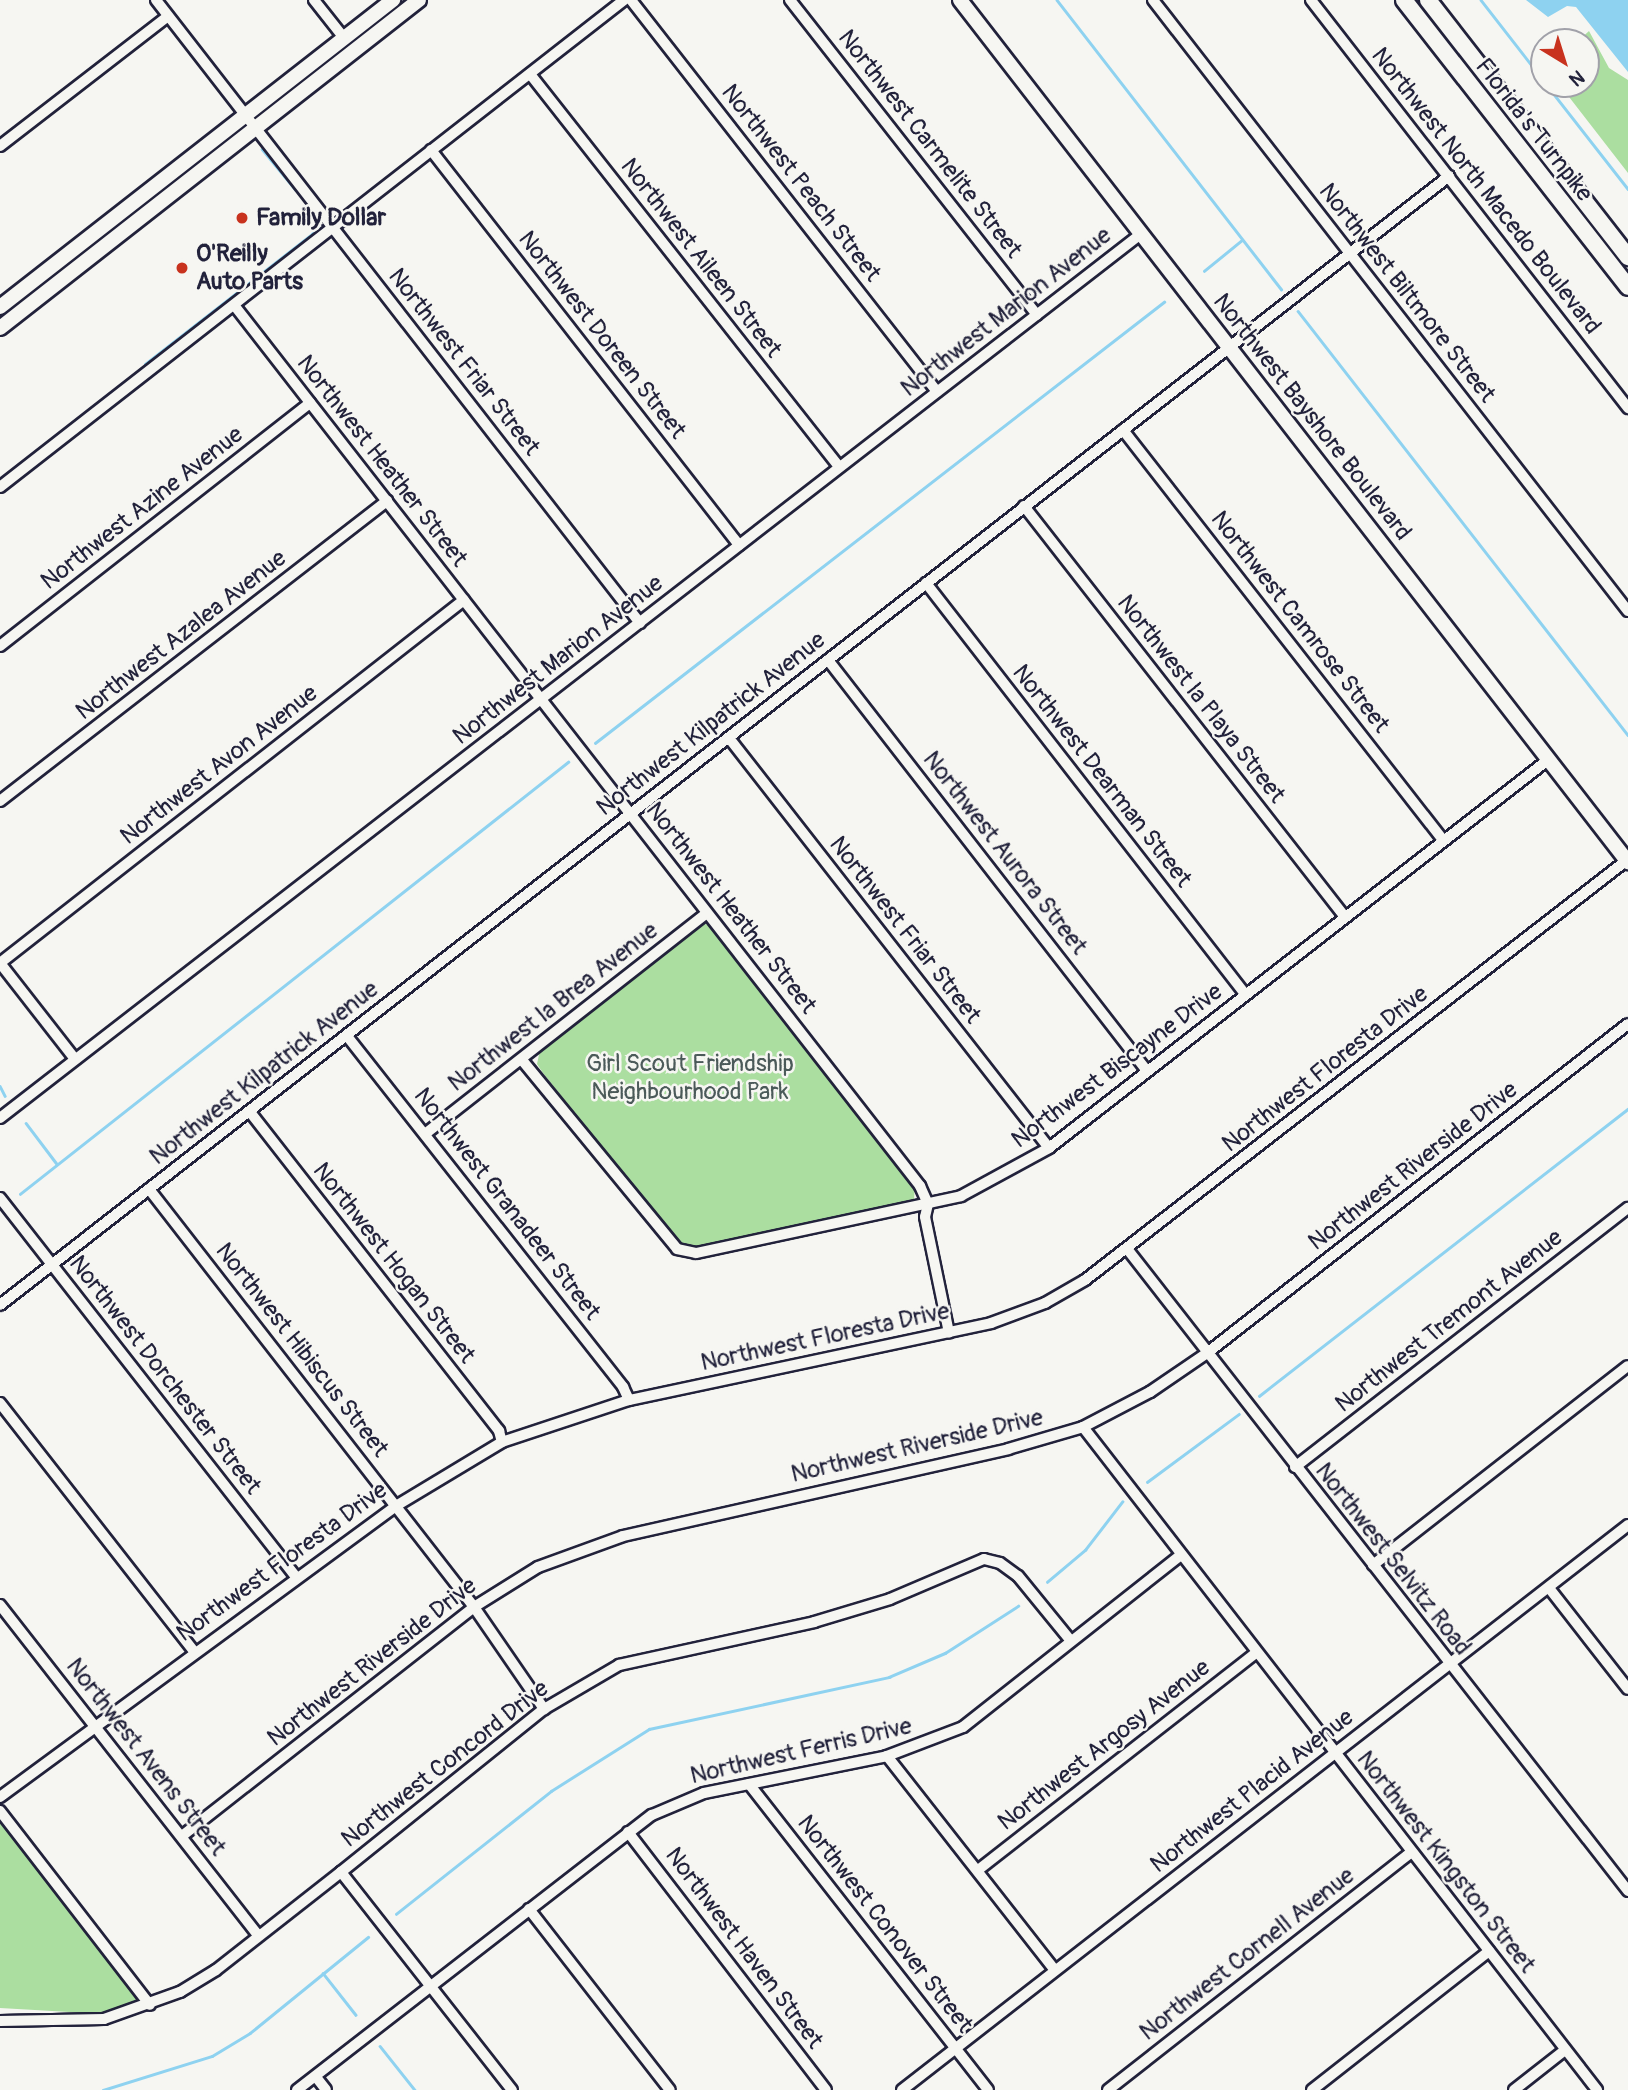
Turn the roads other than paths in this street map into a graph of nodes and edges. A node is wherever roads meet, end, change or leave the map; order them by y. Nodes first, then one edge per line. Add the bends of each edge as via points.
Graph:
1 (156, 0) edge
2 (314, 0) edge
3 (393, 0) edge
4 (419, 0) edge
5 (624, 0) edge
6 (631, 0) edge
7 (790, 0) edge
8 (960, 0) edge
9 (1153, 0) edge
10 (1311, 0) edge
11 (1404, 0) edge
12 (1428, 0) edge
13 (168, 16) junction
14 (344, 38) junction
15 (530, 74) junction
16 (245, 116) junction
17 (255, 127) junction
18 (0, 146) edge
19 (431, 150) junction
20 (1448, 176) junction
21 (333, 227) junction
22 (1141, 234) junction
23 (1350, 254) junction
24 (1628, 257) edge
25 (1628, 287) edge
26 (234, 305) junction
27 (0, 307) edge
28 (1037, 315) junction
29 (0, 328) edge
30 (1229, 347) junction
31 (937, 392) junction
32 (310, 403) junction
33 (1628, 408) edge
34 (1123, 430) junction
35 (839, 467) junction
36 (0, 487) edge
37 (387, 501) junction
38 (1024, 506) junction
39 (739, 545) junction
40 (926, 583) junction
41 (464, 600) junction
42 (1628, 611) edge
43 (640, 622) junction
44 (0, 646) edge
45 (828, 660) junction
46 (542, 699) junction
47 (729, 738) junction
48 (1549, 759) junction
49 (0, 801) edge
50 (630, 813) junction
51 (1443, 840) junction
52 (1628, 861) edge
53 (707, 913) junction
54 (1345, 917) junction
55 (0, 963) edge
56 (1245, 994) junction
57 (1628, 1024) edge
58 (347, 1036) junction
59 (75, 1059) junction
60 (522, 1060) junction
61 (1147, 1071) junction
62 (250, 1112) junction
63 (0, 1118) edge
64 (425, 1134) junction
65 (1049, 1148) junction
66 (149, 1189) junction
67 (0, 1198) edge
68 (928, 1204) junction
69 (1628, 1208) edge
70 (1128, 1250) junction
71 (52, 1265) junction
72 (0, 1305) edge
73 (949, 1333) junction
74 (1208, 1353) junction
75 (1628, 1366) edge
76 (629, 1400) junction
77 (0, 1403) edge
78 (1083, 1427) junction
79 (502, 1442) junction
80 (1295, 1467) junction
81 (396, 1506) junction
82 (1628, 1525) edge
83 (1181, 1555) junction
84 (1373, 1564) junction
85 (297, 1578) junction
86 (1549, 1588) junction
87 (0, 1605) edge
88 (474, 1607) junction
89 (1071, 1641) junction
90 (194, 1651) junction
91 (1256, 1653) junction
92 (1449, 1665) junction
93 (1628, 1689) edge
94 (544, 1709) junction
95 (96, 1727) junction
96 (1335, 1754) junction
97 (887, 1756) junction
98 (749, 1784) junction
99 (0, 1797) edge
100 (0, 1811) edge
101 (628, 1832) junction
102 (182, 1836) junction
103 (1411, 1852) junction
104 (978, 1870) junction
105 (341, 1872) junction
106 (1628, 1891) edge
107 (529, 1909) junction
108 (258, 1935) junction
109 (1489, 1951) junction
110 (1055, 1970) junction
111 (430, 1986) junction
112 (150, 2005) junction
113 (0, 2021) edge
114 (955, 2050) junction
115 (1565, 2050) junction
116 (316, 2077) junction
117 (297, 2090) edge
118 (326, 2090) edge
119 (512, 2090) edge
120 (670, 2090) edge
121 (826, 2090) edge
122 (902, 2090) edge
123 (988, 2090) edge
124 (1108, 2090) edge
125 (1312, 2090) edge
126 (1514, 2090) edge
127 (1597, 2090) edge

1 - 13 street, Northwest Friar Street
2 - 14 street
3 - 14 main road
4 - 17 main road
5 - 15 street
6 - 31 street, Northwest Peach Street
7 - 28 street, Northwest Carmelite Street
8 - 22 main road, Northwest Bayshore Boulevard
9 - 23 street, Northwest Biltmore Street
10 - 20 street, Northwest North Macedo Boulevard
11 - 25 highway, Florida's Turnpike
12 - 24 highway, Florida's Turnpike
13 - 16 street, Northwest Friar Street
13 - 18 street
14 - 16 main road
15 - 19 street
15 - 35 street, Northwest Aileen Street
16 - 17 street, Northwest Friar Street
16 - 27 main road
17 - 21 street, Northwest Friar Street
17 - 29 main road
19 - 21 street
19 - 39 street, Northwest Doreen Street
20 - 23 street, Northwest Kilpatrick Avenue
20 - 33 street, Northwest North Macedo Boulevard
21 - 26 street
21 - 43 street, Northwest Friar Street
22 - 28 street, Northwest Marion Avenue
22 - 30 main road, Northwest Bayshore Boulevard
23 - 30 street, Northwest Kilpatrick Avenue
23 - 42 street, Northwest Biltmore Street
26 - 32 street, Northwest Heather Street
26 - 36 street
28 - 31 street, Northwest Marion Avenue
30 - 34 street, Northwest Kilpatrick Avenue
30 - 48 main road, Northwest Bayshore Boulevard
31 - 35 street, Northwest Marion Avenue
32 - 37 street, Northwest Heather Street
32 - 44 street, Northwest Azine Avenue
34 - 38 street, Northwest Kilpatrick Avenue
34 - 51 street, Northwest Camrose Street
35 - 39 street, Northwest Marion Avenue
37 - 41 street, Northwest Heather Street
37 - 49 street, Northwest Azalea Avenue
38 - 40 street, Northwest Kilpatrick Avenue
38 - 54 street, Northwest la Playa Street
39 - 43 street, Northwest Marion Avenue
40 - 45 street, Northwest Kilpatrick Avenue
40 - 56 street, Northwest Dearman Street
41 - 46 street, Northwest Heather Street
41 - 55 street, Northwest Avon Avenue
43 - 46 street, Northwest Marion Avenue
45 - 47 street, Northwest Kilpatrick Avenue
45 - 61 street, Northwest Aurora Street
46 - 50 street, Northwest Heather Street
46 - 59 street, Northwest Marion Avenue
47 - 50 street, Northwest Kilpatrick Avenue
47 - 65 street, Northwest Friar Street
48 - 51 street, Northwest Biscayne Drive
48 - 52 main road, Northwest Bayshore Boulevard
50 - 53 street, Northwest Heather Street
50 - 58 street, Northwest Kilpatrick Avenue
51 - 54 street, Northwest Biscayne Drive
52 - 70 street, Northwest Floresta Drive
53 - 60 street, Northwest la Brea Avenue
53 - 68 street, Northwest Heather Street via 911,1175
54 - 56 street, Northwest Biscayne Drive
55 - 59 street
56 - 61 street, Northwest Biscayne Drive
57 - 74 street, Northwest Riverside Drive
58 - 62 street, Northwest Kilpatrick Avenue
58 - 64 street, Northwest Granadeer Street
59 - 63 street, Northwest Marion Avenue
60 - 64 street, Northwest la Brea Avenue
60 - 68 street, Northwest Biscayne Drive via 677,1249 696,1253
61 - 65 street, Northwest Biscayne Drive
62 - 66 street, Northwest Kilpatrick Avenue
62 - 79 street, Northwest Hogan Street via 499,1431
64 - 76 street, Northwest Granadeer Street via 624,1387
65 - 68 street, Northwest Biscayne Drive via 961,1196
66 - 71 street, Northwest Kilpatrick Avenue
66 - 81 street, Northwest Hibiscus Street
67 - 71 street, Northwest Dorchester Street
68 - 73 street, Northwest Heather Street via 925,1217
69 - 80 street, Northwest Tremont Avenue
70 - 73 street, Northwest Floresta Drive via 1045,1303
70 - 74 street, Northwest Selvitz Road
71 - 72 street, Northwest Kilpatrick Avenue
71 - 85 street, Northwest Dorchester Street
73 - 76 street, Northwest Floresta Drive
74 - 78 street, Northwest Riverside Drive via 1150,1392
74 - 80 street, Northwest Selvitz Road
75 - 84 street
76 - 79 street, Northwest Floresta Drive
77 - 90 street
78 - 83 street, Northwest Kingston Street
78 - 88 street, Northwest Riverside Drive via 1008,1449 623,1536 538,1567
79 - 81 street, Northwest Floresta Drive
80 - 84 street, Northwest Selvitz Road
81 - 85 street, Northwest Floresta Drive
81 - 88 street, Northwest Hibiscus Street
82 - 86 street, Northwest Placid Avenue
83 - 89 street, Northwest Ferris Drive
83 - 91 street, Northwest Kingston Street
84 - 92 street, Northwest Selvitz Road
85 - 90 street, Northwest Floresta Drive
86 - 92 street, Northwest Placid Avenue
86 - 93 street
87 - 95 street, Northwest Avens Street
88 - 94 street, Northwest Hibiscus Street
88 - 102 street, Northwest Riverside Drive
89 - 94 street, Northwest Concord Drive via 1018,1576 1000,1563 984,1559 890,1598 814,1622 619,1665
89 - 97 street, Northwest Ferris Drive via 963,1727
90 - 95 street, Northwest Floresta Drive
91 - 96 street, Northwest Kingston Street
91 - 104 street, Northwest Argosy Avenue
92 - 96 street, Northwest Placid Avenue
92 - 106 street, Northwest Selvitz Road
94 - 105 street, Northwest Concord Drive
95 - 99 street, Northwest Floresta Drive
95 - 102 street, Northwest Avens Street
96 - 103 street, Northwest Kingston Street
96 - 110 street, Northwest Placid Avenue
97 - 98 street, Northwest Ferris Drive
97 - 104 street
98 - 101 street, Northwest Ferris Drive via 676,1803
98 - 114 street, Northwest Conover Street
100 - 112 street
101 - 107 street, Northwest Ferris Drive
101 - 121 street, Northwest Haven Street
102 - 108 street, Northwest Avens Street
103 - 109 street, Northwest Kingston Street
103 - 124 street, Northwest Cornell Avenue
104 - 110 street
105 - 108 street, Northwest Concord Drive
105 - 111 street
107 - 111 street, Northwest Ferris Drive
107 - 120 street
108 - 112 street, Northwest Concord Drive via 216,1970
109 - 115 street, Northwest Kingston Street
109 - 125 street
110 - 114 street, Northwest Placid Avenue
111 - 116 street, Northwest Ferris Drive
111 - 119 street
112 - 113 street, Northwest Concord Drive via 104,2019
114 - 122 street, Northwest Placid Avenue
114 - 123 street, Northwest Conover Street
115 - 126 street
115 - 127 street, Northwest Kingston Street
116 - 117 street, Northwest Ferris Drive
116 - 118 street

